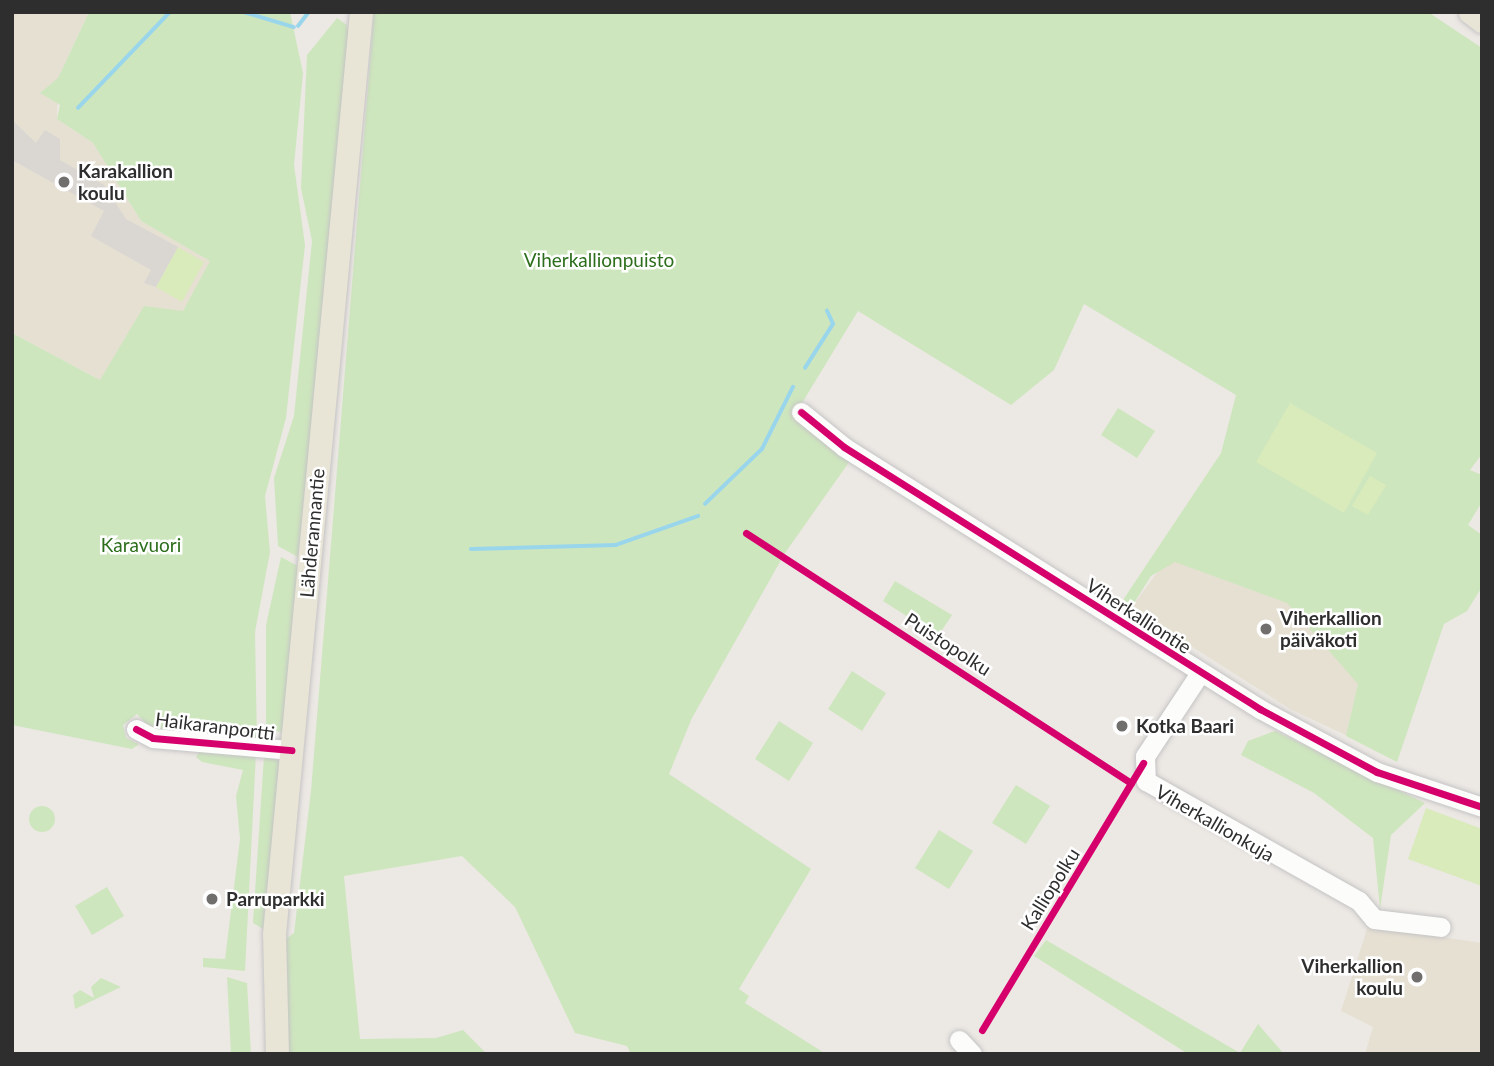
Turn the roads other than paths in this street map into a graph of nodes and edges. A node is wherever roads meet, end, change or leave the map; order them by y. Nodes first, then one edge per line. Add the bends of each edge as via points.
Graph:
1 (361, 12) edge
2 (1470, 12) edge
3 (1482, 20) edge
4 (801, 412) dead end
5 (1200, 673) junction
6 (136, 729) dead end
7 (291, 750) junction
8 (1482, 807) edge
9 (1441, 927) dead end
10 (277, 1054) edge

1 - 7 main road, Lähderannantie
2 - 3 main road
4 - 5 street, Viherkalliontie via 844,447
5 - 8 street, Viherkalliontie via 1377,772
5 - 9 street, Viherkallionkuja via 1145,756 1146,781 1359,901 1374,919
6 - 7 street, Haikaranportti via 153,738
7 - 10 main road, Lähderannantie via 274,934

